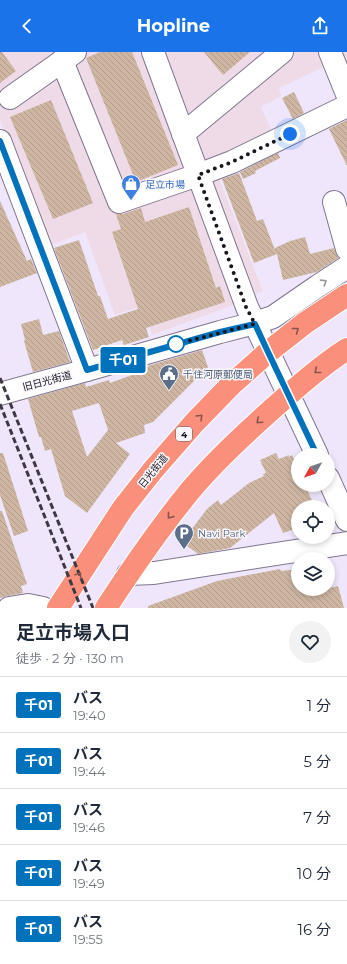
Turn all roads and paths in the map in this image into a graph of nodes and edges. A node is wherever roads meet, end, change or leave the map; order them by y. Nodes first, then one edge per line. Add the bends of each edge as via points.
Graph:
1 (153, 52) edge
2 (282, 52) edge
3 (330, 52) edge
4 (69, 57) edge
5 (347, 94) edge
6 (10, 98) dead end
7 (347, 106) edge
8 (183, 134) junction
9 (0, 141) edge
10 (198, 175) junction
11 (334, 202) dead end
12 (347, 249) edge
13 (347, 268) edge
14 (347, 295) edge
15 (255, 324) junction
16 (347, 348) edge
17 (268, 352) junction
18 (87, 370) junction
19 (0, 394) edge
20 (288, 395) junction
21 (314, 448) edge
22 (334, 492) edge
23 (347, 520) edge
24 (347, 543) edge
25 (128, 574) junction
26 (10, 608) edge
27 (43, 608) edge
28 (58, 608) edge
29 (106, 608) edge

1 - 8 street
2 - 8 street
3 - 5 street
4 - 6 street
4 - 10 street via 119,202
7 - 10 street via 232,162
8 - 10 street
9 - 18 street
10 - 15 street via 246,307
11 - 12 street
15 -> 13 street, 旧日光街道 via 273,317
17 -> 14 highway, 日光街道 / 4
15 - 17 street
15 - 18 street, 旧日光街道
16 -> 20 highway
17 - 20 street
28 -> 17 highway, 日光街道 / 4 via 123,508 153,470 231,385
18 - 19 street, 旧日光街道
20 - 21 street
20 -> 25 highway via 240,438 191,490
22 - 23 street
24 - 25 street via 154,573
25 - 29 highway
26 - 27 street via 28,605

